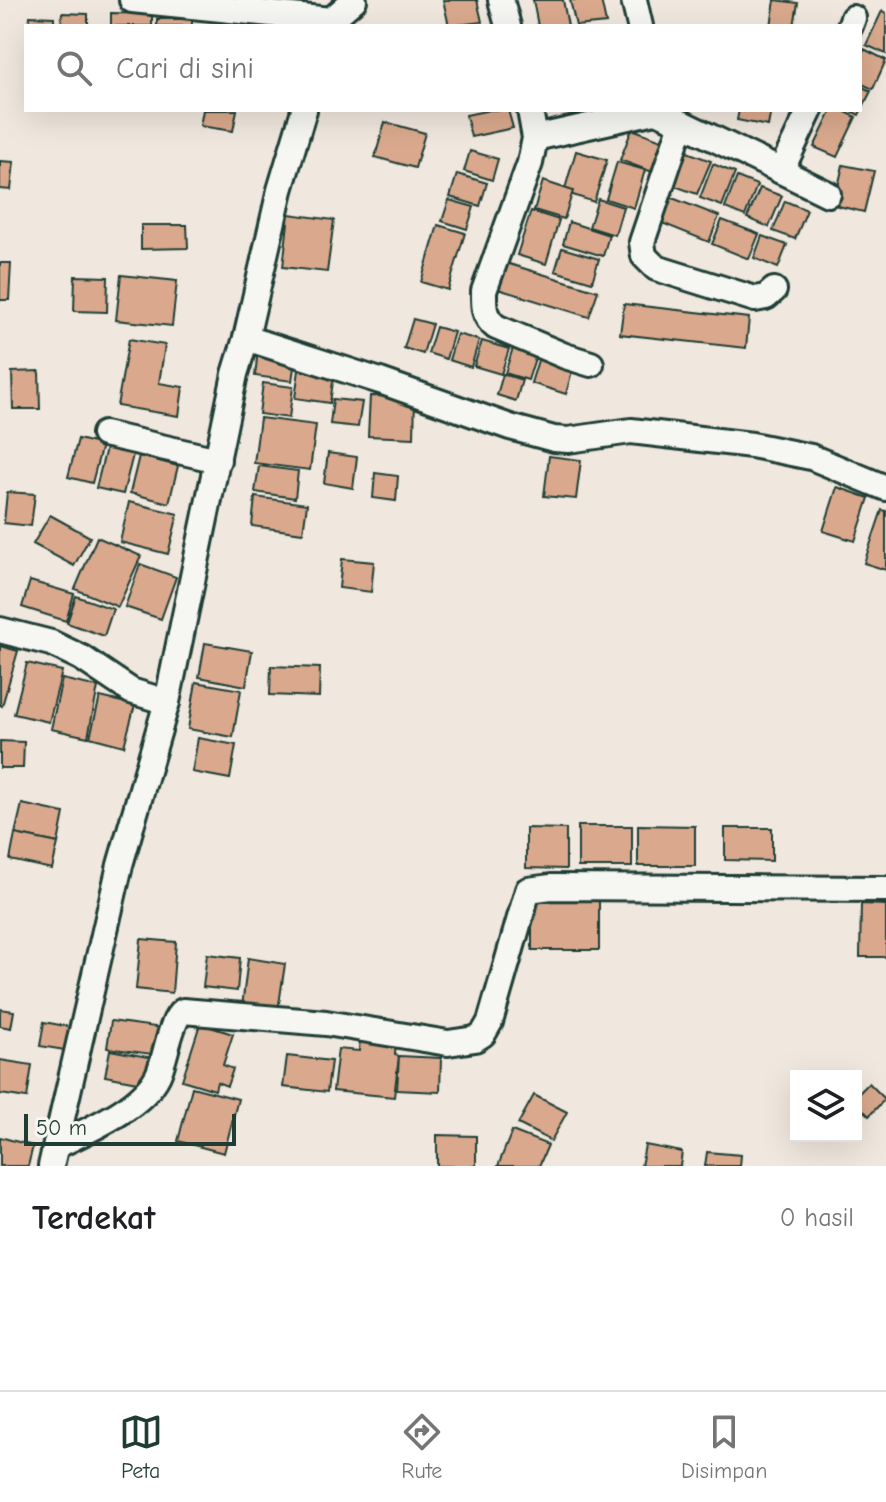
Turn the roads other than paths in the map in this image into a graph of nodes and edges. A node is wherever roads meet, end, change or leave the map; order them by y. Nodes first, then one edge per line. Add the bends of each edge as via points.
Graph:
1 (132, 0) edge
2 (354, 0) edge
3 (501, 0) edge
4 (634, 0) edge
5 (330, 23) edge
6 (507, 24) edge
7 (640, 24) edge
8 (303, 112) edge
9 (530, 112) edge
10 (654, 112) edge
11 (661, 112) edge
12 (809, 112) edge
13 (682, 123) junction
14 (535, 138) junction
15 (781, 171) junction
16 (828, 194) dead end
17 (774, 290) dead end
18 (246, 338) junction
19 (591, 364) dead end
20 (104, 434) dead end
21 (218, 460) junction
22 (886, 488) edge
23 (0, 630) edge
24 (167, 702) junction
25 (886, 889) edge
26 (54, 1156) edge

1 - 5 street
2 - 5 street
3 - 6 street
4 - 7 street
8 - 18 street
9 - 14 street
10 - 14 street
11 - 13 street
12 - 15 street
13 - 15 street
13 - 17 street via 642,242 644,256 656,268 755,299
14 - 19 street via 484,291 484,309 488,321 511,335
15 - 16 street
18 - 21 street
18 - 22 street via 554,439 631,431 752,445 811,457
20 - 21 street
21 - 24 street
23 - 24 street via 51,643 131,691
24 - 26 street via 120,865
25 - 26 street via 528,890 490,1022 475,1039 448,1043 326,1023 183,1011 157,1078 144,1094

